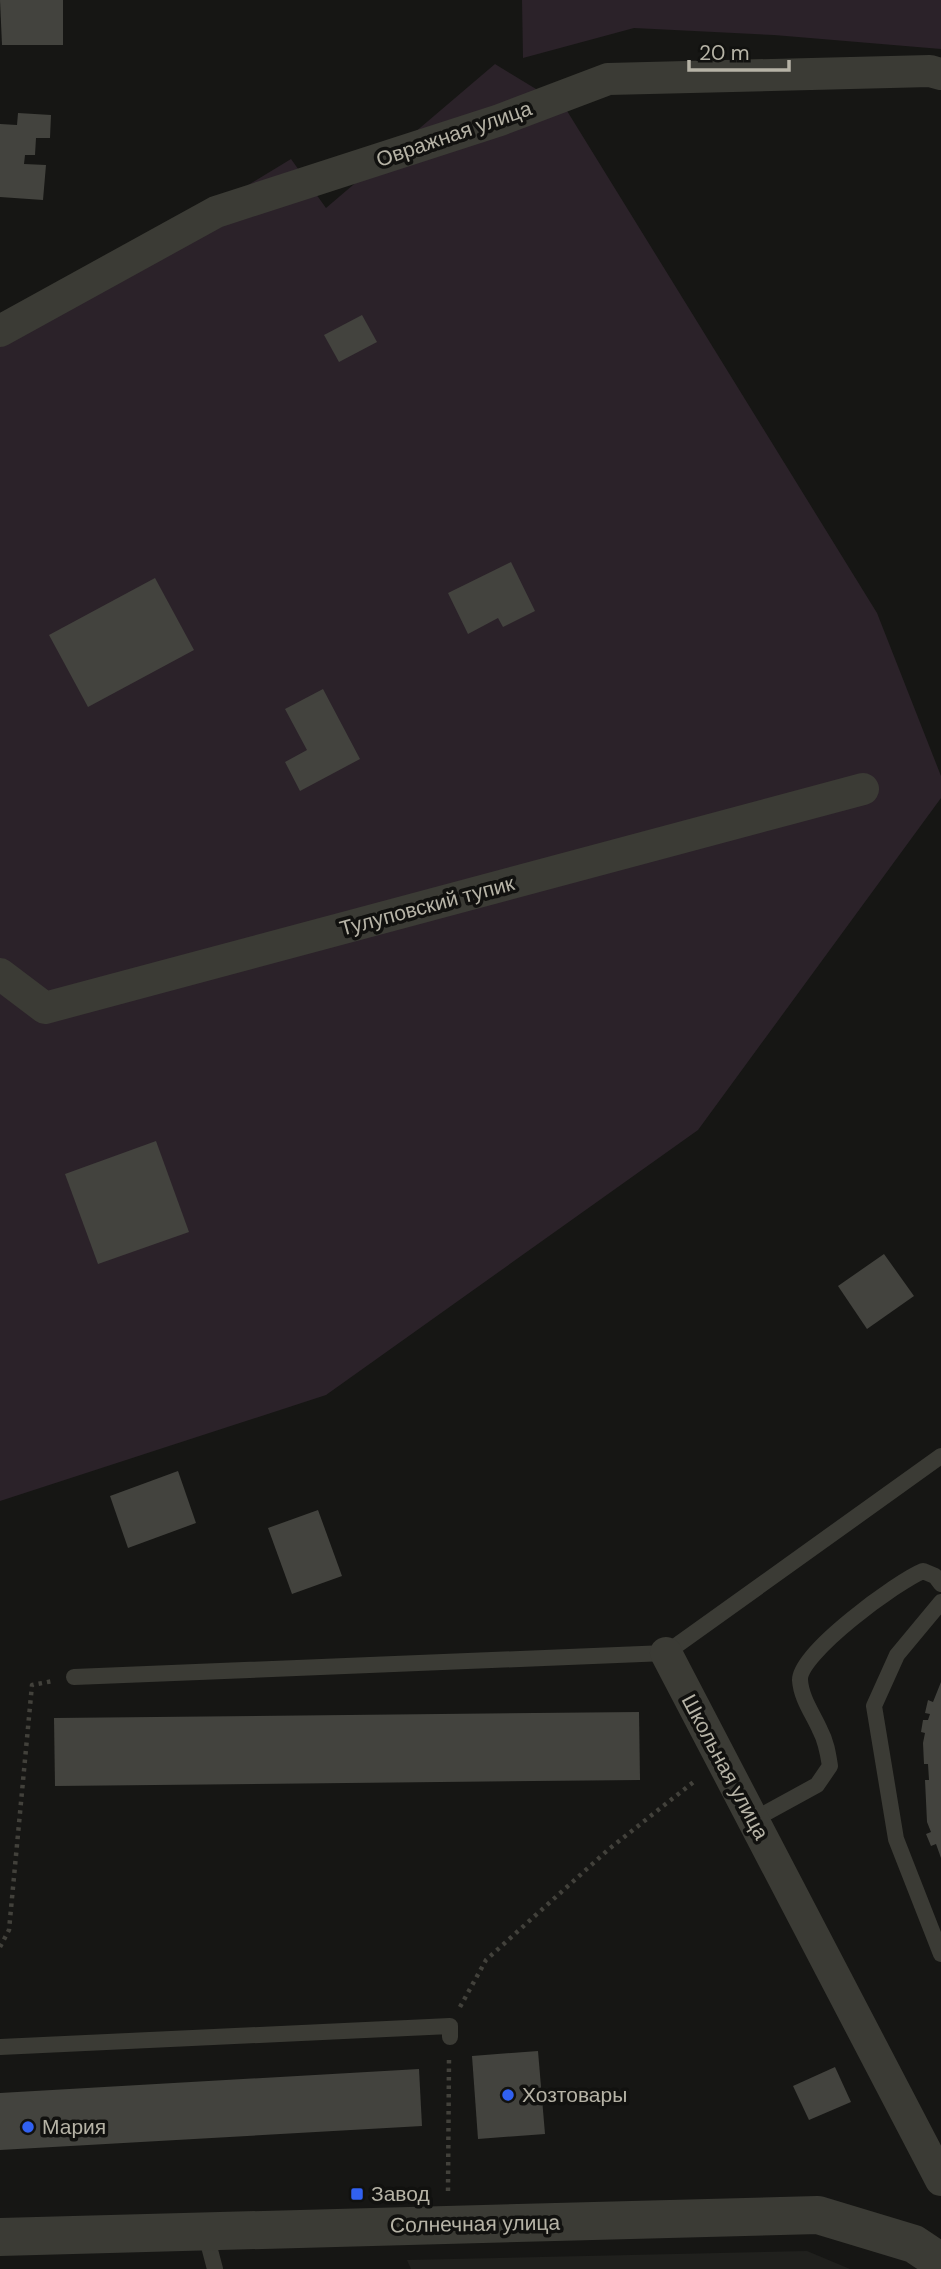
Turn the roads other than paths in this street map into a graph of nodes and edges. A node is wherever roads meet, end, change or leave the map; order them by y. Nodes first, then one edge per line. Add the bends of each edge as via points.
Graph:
1 (941, 74) edge
2 (0, 331) edge
3 (863, 789) dead end
4 (0, 974) edge
5 (941, 1456) edge
6 (941, 1584) edge
7 (941, 1602) edge
8 (666, 1653) junction
9 (74, 1677) road end
10 (753, 1820) junction
11 (941, 1954) edge
12 (450, 2032) road end
13 (0, 2047) edge
14 (941, 2180) edge
15 (205, 2231) junction
16 (0, 2237) edge
17 (941, 2262) edge
18 (215, 2269) edge

1 - 2 street, Овражная улица via 608,79 500,120 216,212
3 - 4 street, Тулуповский тупик via 45,1008
5 - 8 lane
6 - 10 lane via 923,1571 908,1577 836,1632 806,1662 800,1678 804,1697 827,1747 830,1766 817,1785
7 - 11 lane via 897,1655 874,1706 896,1839
8 - 9 lane
8 - 10 street, Школьная улица
10 - 14 street, Школьная улица
12 - 13 lane
15 - 16 street, Солнечная улица
15 - 17 street, Солнечная улица via 818,2215 914,2244
15 - 18 lane

